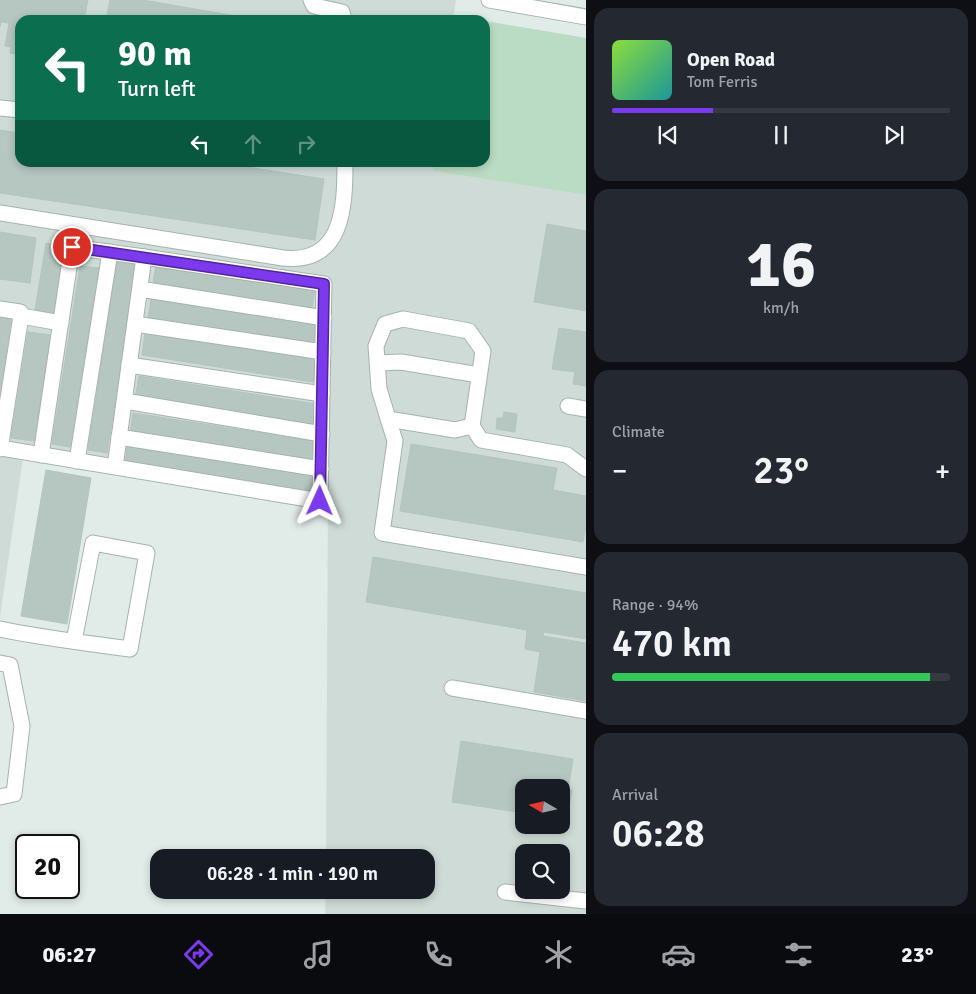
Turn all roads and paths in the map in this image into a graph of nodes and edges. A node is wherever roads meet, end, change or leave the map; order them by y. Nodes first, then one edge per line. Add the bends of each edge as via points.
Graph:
1 (310, 0) edge
2 (489, 0) edge
3 (507, 2) edge
4 (343, 15) edge
5 (586, 17) edge
6 (0, 108) edge
7 (15, 110) edge
8 (345, 167) edge
9 (0, 213) edge
10 (110, 252) junction
11 (144, 257) junction
12 (140, 289) junction
13 (0, 309) edge
14 (22, 316) junction
15 (324, 318) junction
16 (60, 322) junction
17 (135, 324) junction
18 (323, 352) junction
19 (378, 363) junction
20 (129, 365) junction
21 (479, 375) junction
22 (322, 394) junction
23 (124, 401) junction
24 (568, 406) dead end
25 (586, 409) edge
26 (388, 419) junction
27 (472, 426) junction
28 (322, 434) junction
29 (119, 437) junction
30 (0, 448) edge
31 (41, 455) junction
32 (77, 461) junction
33 (116, 467) junction
34 (321, 469) junction
35 (586, 469) edge
36 (586, 567) edge
37 (0, 629) edge
38 (74, 641) junction
39 (0, 663) edge
40 (452, 688) dead end
41 (586, 711) edge
42 (0, 797) edge
43 (504, 892) dead end
44 (586, 900) edge

1 - 4 street via 314,6 342,12
2 - 3 street
3 - 5 street
6 - 7 street
8 - 9 street via 345,195 339,225 325,248 306,258 283,258
10 - 11 street
10 - 16 street via 72,247
10 - 32 street
11 - 12 street
11 - 15 street via 324,284
12 - 15 street
12 - 17 street
13 - 14 street via 20,312
14 - 16 street
14 - 30 street
15 - 18 street
16 - 31 street
17 - 18 street
17 - 20 street
18 - 22 street
19 - 21 street via 402,362
19 - 21 street via 376,346 385,324 403,319 469,331 483,351
19 - 26 street via 379,389
20 - 22 street
20 - 23 street
21 - 27 street
22 - 28 street
23 - 28 street
23 - 29 street
24 - 25 street
26 - 27 street via 455,430
26 - 36 street via 395,441 382,533
27 - 35 street via 481,440 567,455
28 - 34 street
29 - 33 street
29 - 34 street
30 - 31 street
31 - 32 street
32 - 33 street
33 - 34 street via 320,501
37 - 38 street
38 - 38 street via 130,649 147,553 93,543
39 - 42 street via 10,665 22,726 14,794
40 - 41 street
43 - 44 street

